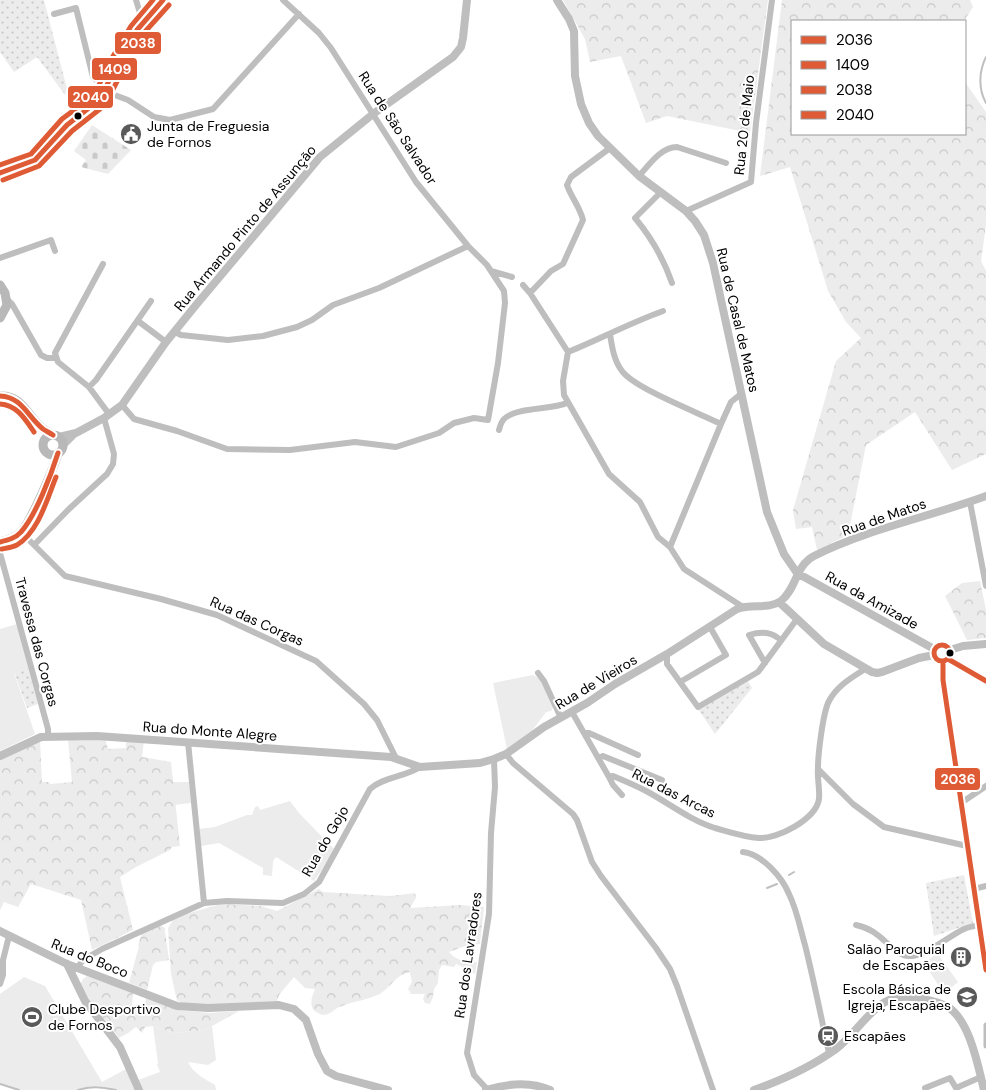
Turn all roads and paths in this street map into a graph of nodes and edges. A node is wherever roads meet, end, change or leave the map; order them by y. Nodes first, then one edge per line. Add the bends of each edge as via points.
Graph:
1 (136, 0) edge
2 (163, 0) edge
3 (284, 0) edge
4 (467, 0) edge
5 (557, 0) edge
6 (772, 0) edge
7 (54, 14) dead end
8 (299, 14) junction
9 (143, 23) junction
10 (105, 90) junction
11 (373, 114) junction
12 (610, 148) junction
13 (726, 163) dead end
14 (0, 173) edge
15 (639, 176) junction
16 (660, 193) junction
17 (686, 211) junction
18 (468, 246) junction
19 (55, 251) dead end
20 (0, 258) edge
21 (103, 264) dead end
22 (491, 271) junction
23 (512, 278) dead end
24 (672, 284) dead end
25 (0, 285) edge
26 (523, 285) dead end
27 (530, 293) junction
28 (7, 299) junction
29 (151, 301) dead end
30 (663, 311) dead end
31 (0, 318) edge
32 (138, 321) junction
33 (175, 332) junction
34 (610, 334) junction
35 (166, 342) junction
36 (568, 352) junction
37 (55, 358) junction
38 (89, 387) junction
39 (742, 393) junction
40 (0, 396) edge
41 (567, 402) junction
42 (122, 405) junction
43 (107, 416) junction
44 (721, 424) junction
45 (40, 427) junction
46 (499, 430) dead end
47 (58, 443) junction
48 (45, 447) junction
49 (49, 474) junction
50 (986, 496) edge
51 (970, 502) junction
52 (20, 532) junction
53 (0, 542) edge
54 (34, 545) junction
55 (670, 547) junction
56 (0, 553) edge
57 (797, 573) junction
58 (986, 586) edge
59 (779, 602) junction
60 (743, 607) junction
61 (797, 619) junction
62 (710, 627) junction
63 (778, 638) dead end
64 (986, 644) edge
65 (950, 650) junction
66 (934, 652) junction
67 (667, 654) junction
68 (946, 660) junction
69 (765, 663) junction
70 (865, 669) junction
71 (538, 673) dead end
72 (680, 682) junction
73 (986, 682) edge
74 (572, 712) junction
75 (561, 718) junction
76 (584, 733) junction
77 (48, 737) junction
78 (188, 742) junction
79 (506, 754) junction
80 (0, 756) edge
81 (638, 756) dead end
82 (396, 758) junction
83 (598, 758) junction
84 (494, 759) junction
85 (420, 767) junction
86 (818, 769) junction
87 (609, 777) junction
88 (662, 780) dead end
89 (986, 786) edge
90 (622, 795) dead end
91 (961, 803) junction
92 (967, 846) junction
93 (743, 852) dead end
94 (986, 886) edge
95 (974, 889) junction
96 (204, 903) junction
97 (856, 925) dead end
98 (979, 925) junction
99 (0, 931) edge
100 (10, 936) junction
101 (985, 955) edge
102 (67, 964) junction
103 (78, 968) junction
104 (986, 970) edge
105 (0, 984) edge
106 (77, 984) junction
107 (986, 1025) edge
108 (986, 1046) edge
109 (829, 1053) junction
110 (983, 1084) edge
111 (925, 1088) dead end
112 (957, 1089) edge
113 (139, 1090) edge
114 (388, 1090) edge
115 (486, 1090) edge
116 (550, 1090) edge
117 (713, 1090) edge
118 (754, 1090) edge

1 - 9 street
2 - 9 main road
3 - 8 street, Rua de São Salvador
4 - 11 street, Rua Armando Pinto de Assunção via 461,47 453,57
5 - 12 street, Rua de Casal de Matos via 574,31 575,76 581,104 589,123
6 - 17 street, Rua 20 de Maio via 751,182
7 - 10 street via 76,8 93,77
8 - 10 street via 213,109 170,120 154,117
8 - 11 street, Rua de São Salvador via 331,48
9 - 10 main road via 118,62
10 - 14 main road via 35,160
11 - 18 street, Rua de São Salvador via 416,182
11 - 33 street, Rua Armando Pinto de Assunção via 320,157
12 - 15 street, Rua de Casal de Matos
12 - 27 street via 571,177 567,185 583,220 563,264 550,271
13 - 15 street via 670,147
15 - 16 street, Rua de Casal de Matos
16 - 17 street, Rua de Casal de Matos
16 - 24 street via 635,218 666,265
17 - 39 street, Rua de Casal de Matos via 704,235 710,251
18 - 22 street, Rua de São Salvador
18 - 33 street via 379,288 333,305 297,327 264,336 228,340
19 - 20 street via 51,240
21 - 37 street
22 - 23 street
22 - 42 street, Rua de São Salvador via 504,291 506,303 488,420 474,418 454,423 439,433 396,447 356,442 290,450 227,449 134,419
25 - 28 main road
26 - 27 street
27 - 36 street
28 - 31 main road via 6,310
28 - 37 street via 41,355
29 - 32 street
30 - 34 street
32 - 35 street
32 - 38 street
33 - 35 street, Rua Armando Pinto de Assunção
34 - 36 street
34 - 44 street via 613,354 622,372 638,385
35 - 42 street, Rua Armando Pinto de Assunção
36 - 41 street via 563,380
37 - 38 street
38 - 43 street
39 - 44 street via 731,402
39 - 57 street, Rua de Casal de Matos via 766,512 784,554
40 - 45 main road via 18,400
41 - 46 street via 508,416 502,420
41 - 55 street via 609,474 640,502 658,537
42 - 43 street, Rua Armando Pinto de Assunção
43 - 47 street, Rua Armando Pinto de Assunção
43 - 54 street via 113,464 107,474
44 - 55 street
45 - 47 main road
45 - 48 main road
47 - 48 main road via 52,454
47 - 48 main road via 47,437
47 - 49 main road
48 - 49 main road
49 - 52 main road
50 - 51 street, Rua de Matos
51 - 57 street, Rua de Matos via 858,538 810,558
51 - 58 street
52 - 53 main road
52 - 54 street, Rua das Corgas
54 - 82 street, Rua das Corgas via 65,576 217,615 316,661 364,704 377,720
55 - 60 street via 684,568
56 - 77 street, Travessa das Corgas
57 - 59 street via 790,590
57 - 66 street, Rua da Amizade
59 - 60 street, Rua de Vieiros
59 - 61 street
60 - 62 street, Rua de Vieiros
61 - 69 street
61 - 70 street via 824,644
62 - 67 street, Rua de Vieiros
62 - 72 street via 726,655
63 - 69 street via 766,632 749,635
64 - 65 street
65 - 66 street via 938,645
65 - 68 street
66 - 68 street via 936,659
66 - 70 street via 877,673
67 - 72 street via 666,664
67 - 74 street, Rua de Vieiros
68 - 73 street
68 - 91 street via 943,680
69 - 72 street via 758,672 698,707
70 - 86 street, Rua das Arcas via 836,690 828,703
71 - 75 street
74 - 75 street, Rua de Vieiros
74 - 76 street
75 - 79 street, Rua de Vieiros
76 - 81 street
76 - 83 street
77 - 78 street, Rua do Monte Alegre via 97,736
77 - 80 street, Rua do Monte Alegre via 38,738
78 - 82 street, Rua do Monte Alegre
78 - 96 street
79 - 84 street, Rua de Vieiros
79 - 117 street via 573,814 592,862 670,969
82 - 85 street, Rua do Monte Alegre
83 - 87 street
83 - 88 street via 603,756
84 - 85 street, Rua de Vieiros
84 - 115 street, Rua dos Lavradores via 489,914 467,1054 474,1075
85 - 96 street, Rua do Gojo via 370,789 319,882 304,894 283,904
86 - 87 street, Rua das Arcas via 819,800 812,812 788,831 760,838 713,828 647,791 614,776
86 - 92 street via 853,804 884,827
87 - 90 street
89 - 91 street
91 - 92 street
92 - 95 street
93 - 109 street via 760,858 789,892 809,962
94 - 95 street
95 - 98 street
96 - 103 street, Rua do Gojo via 102,949 83,960
97 - 98 street via 868,927 910,957 964,929
98 - 101 street
99 - 100 street, Rua do Boco
100 - 102 street, Rua do Boco
100 - 105 street
101 - 104 street
102 - 103 street, Rua do Boco
102 - 106 street
103 - 106 street
103 - 114 street, Rua do Boco via 172,1004 200,1008 279,1004 294,1009 306,1020 327,1071
106 - 113 street via 120,1047
107 - 108 street
109 - 110 street via 884,1002 900,997 917,998 948,1007 959,1018
109 - 118 street via 809,1066
110 - 112 street
111 - 112 street via 950,1078
115 - 116 street via 534,1085

